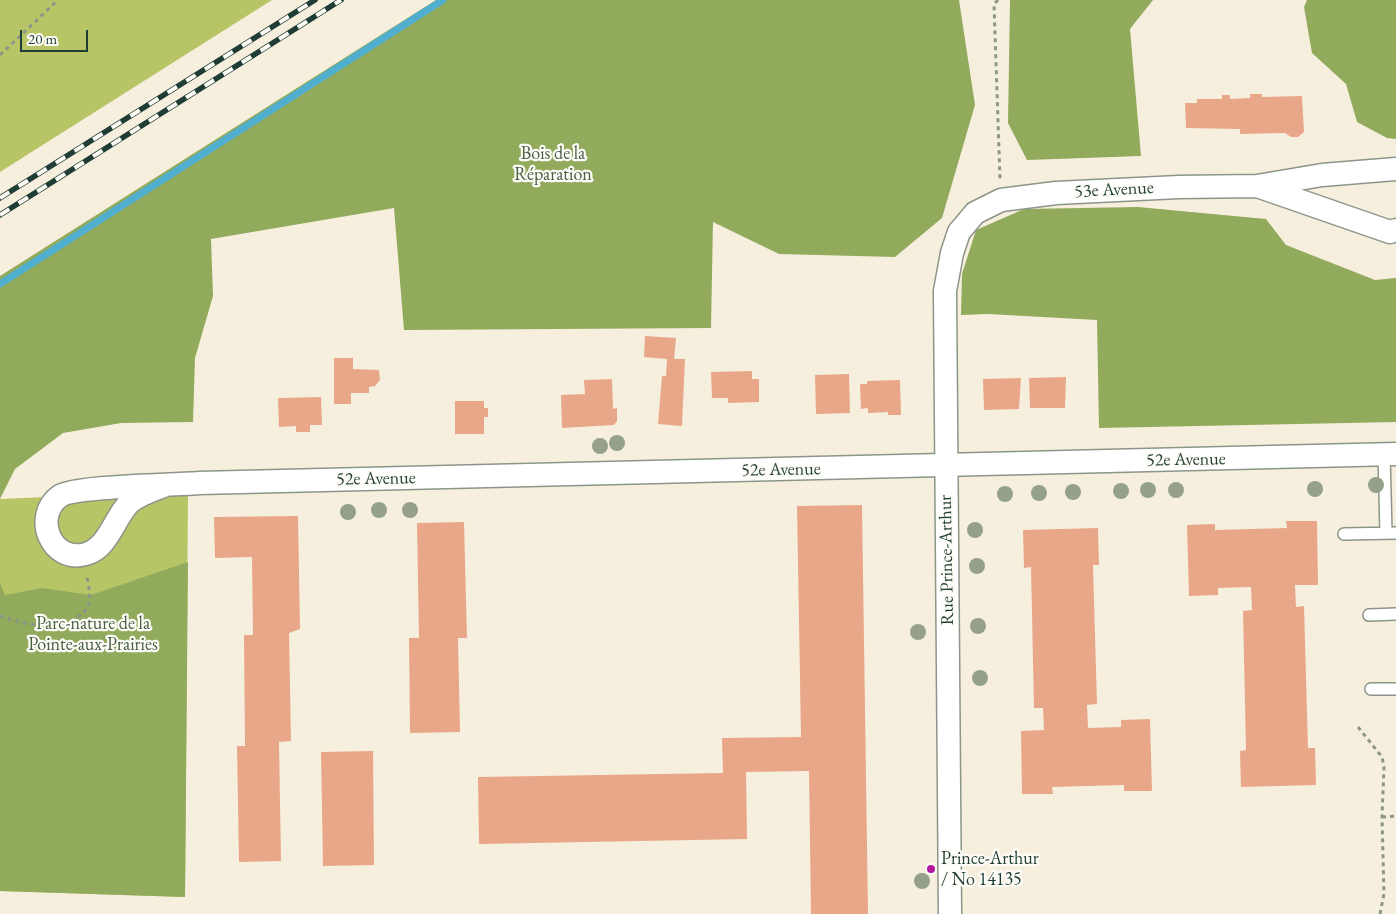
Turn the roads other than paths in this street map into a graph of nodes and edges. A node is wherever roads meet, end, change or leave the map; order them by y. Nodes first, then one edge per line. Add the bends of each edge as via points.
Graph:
1 (1396, 168) edge
2 (1257, 186) junction
3 (975, 213) joint
4 (1396, 230) edge
5 (1390, 454) edge
6 (945, 466) junction
7 (166, 485) junction
8 (1391, 533) edge
9 (1344, 534) dead end
10 (1396, 614) edge
11 (1369, 615) dead end
12 (1371, 689) dead end
13 (1396, 689) edge
14 (950, 914) edge

1 - 2 street, 53e Avenue
2 - 3 street, 53e Avenue via 1032,195 1001,200
2 - 4 street, 53e Avenue via 1390,232
3 - 6 street, Rue Prince-Arthur via 960,232 944,291
5 - 6 street, 52e Avenue
5 - 8 lane
6 - 7 street, 52e Avenue
6 - 14 street, Rue Prince-Arthur
7 - 7 street, 52e Avenue via 83,490 61,495 47,514 49,537 59,551 66,554 94,552 128,505
8 - 9 lane
10 - 11 lane
12 - 13 lane

